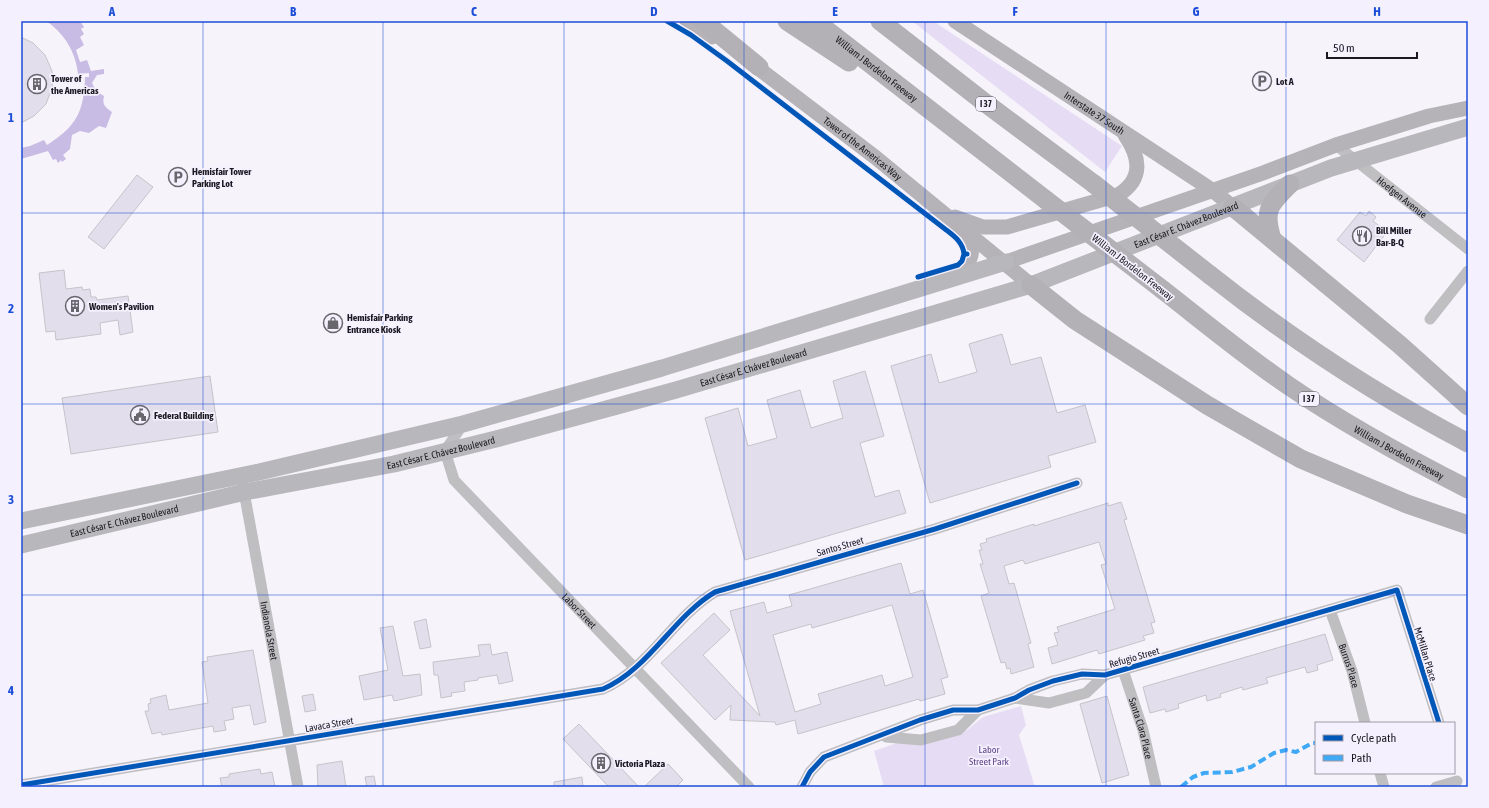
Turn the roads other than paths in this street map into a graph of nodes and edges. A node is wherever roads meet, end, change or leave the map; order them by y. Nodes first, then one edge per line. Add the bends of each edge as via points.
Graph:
1 (688, 21) edge
2 (703, 21) edge
3 (787, 21) edge
4 (814, 21) edge
5 (880, 21) edge
6 (955, 21) edge
7 (758, 67) junction
8 (1468, 108) edge
9 (1468, 127) edge
10 (1124, 132) junction
11 (975, 145) junction
12 (1336, 145) junction
13 (1355, 160) junction
14 (1290, 184) junction
15 (1212, 190) junction
16 (1234, 207) junction
17 (946, 214) junction
18 (968, 232) junction
19 (1272, 239) junction
20 (1468, 249) edge
21 (1006, 262) junction
22 (1468, 271) edge
23 (957, 277) junction
24 (1031, 284) junction
25 (913, 290) junction
26 (921, 317) junction
27 (1430, 319) dead end
28 (1468, 406) edge
29 (463, 424) junction
30 (1468, 443) edge
31 (445, 451) junction
32 (239, 476) junction
33 (1077, 483) dead end
34 (1468, 490) edge
35 (245, 492) junction
36 (21, 521) edge
37 (1468, 524) edge
38 (21, 545) edge
39 (1397, 590) joint
40 (1330, 610) junction
41 (634, 668) junction
42 (1123, 670) junction
43 (1105, 675) junction
44 (1015, 698) junction
45 (978, 710) junction
46 (1365, 722) edge
47 (1438, 722) edge
48 (881, 737) junction
49 (290, 740) junction
50 (1380, 774) edge
51 (1456, 780) edge
52 (21, 785) edge
53 (298, 787) edge
54 (748, 787) edge
55 (802, 787) edge
56 (1156, 787) edge
57 (1384, 787) edge
58 (1436, 787) edge

1 - 7 main road, Tower of the Americas Way
2 - 7 highway
3 - 11 highway
4 - 11 highway, William J Bordelon Freeway / I 37
5 - 30 highway, I 37, bridge via 1094,184 1256,312 1365,386
6 - 10 main road, Interstate 37 South
7 - 17 main road, Tower of the Americas Way
8 - 12 main road, East César E. Chávez Boulevard via 1429,116
9 - 13 main road, East César E. Chávez Boulevard
10 - 15 main road, Interstate 37 South
10 - 17 main road via 1134,149 1137,163 1135,179 1118,195 1007,227 983,227
11 - 34 highway, William J Bordelon Freeway / I 37, bridge via 1288,386 1395,452
12 - 13 street, Hoefgen Avenue
12 - 15 main road, East César E. Chávez Boulevard
13 - 14 main road, East César E. Chávez Boulevard
13 - 20 street, Hoefgen Avenue
14 - 16 main road, East César E. Chávez Boulevard
14 - 19 highway via 1275,199 1267,214
15 - 16 main road, Interstate 37 South
15 - 21 main road, East César E. Chávez Boulevard
16 - 19 highway
16 - 24 main road, East César E. Chávez Boulevard
17 - 18 main road, Tower of the Americas Way
18 - 21 main road, Tower of the Americas Way
18 - 23 main road via 972,254 969,263
19 - 28 highway via 1400,345
21 - 23 main road, East César E. Chávez Boulevard
21 - 24 main road, Tower of the Americas Way
22 - 27 street
23 - 25 main road, East César E. Chávez Boulevard
24 - 26 main road, East César E. Chávez Boulevard
24 - 37 highway via 1076,320 1207,405 1301,459 1407,504
25 - 26 main road
25 - 29 main road, East César E. Chávez Boulevard via 662,368
26 - 31 main road, East César E. Chávez Boulevard via 676,390
29 - 31 street
29 - 32 main road, East César E. Chávez Boulevard
31 - 35 main road, East César E. Chávez Boulevard via 394,464
31 - 41 street, Labor Street via 454,480
32 - 35 street, Indianola Street
32 - 36 main road, East César E. Chávez Boulevard
33 - 41 street, Santos Street via 715,592 697,605
35 - 38 main road, East César E. Chávez Boulevard
35 - 49 street, Indianola Street
39 - 40 street, Refugio Street
39 - 47 street, McMillan Place
40 - 42 street, Refugio Street
40 - 46 street, Burrus Place via 1352,671
41 - 49 street, Lavaca Street via 610,686 591,692
41 - 54 street, Labor Street
42 - 43 street, Refugio Street
42 - 56 street, Santa Clara Place via 1143,730
43 - 44 street, Refugio Street via 1082,674 1029,690
43 - 44 street, Refugio Street via 1086,693 1048,703
44 - 45 street, Refugio Street
45 - 48 street, Refugio Street via 953,710 920,720
45 - 48 street, Refugio Street via 958,730 921,740
48 - 55 street, Refugio Street via 824,757 810,772
49 - 52 street, Lavaca Street
49 - 53 street, Indianola Street
50 - 57 street
51 - 58 street

